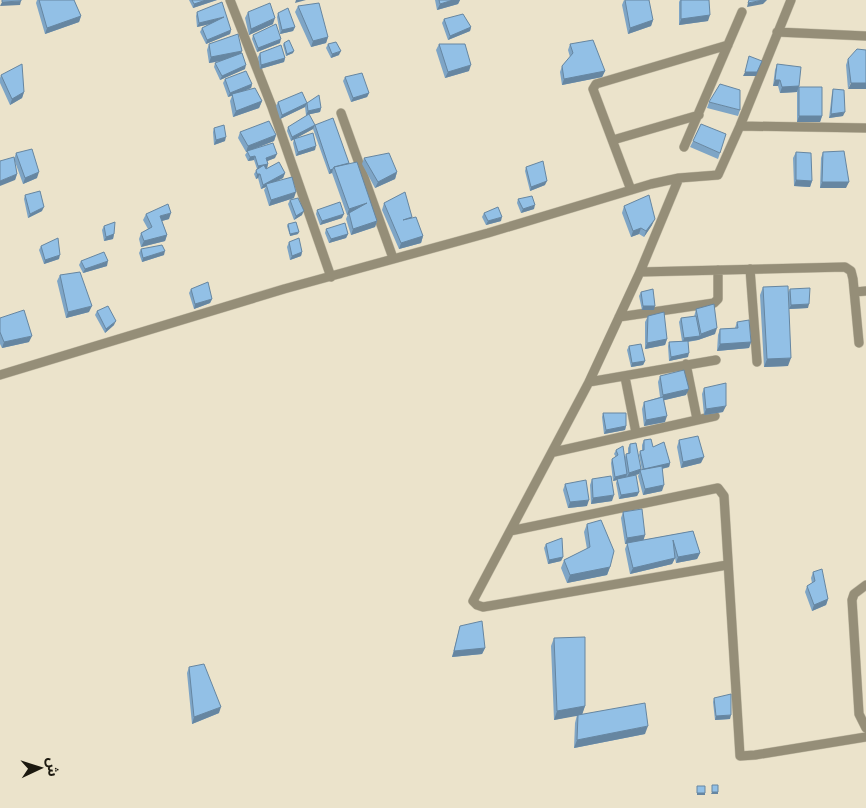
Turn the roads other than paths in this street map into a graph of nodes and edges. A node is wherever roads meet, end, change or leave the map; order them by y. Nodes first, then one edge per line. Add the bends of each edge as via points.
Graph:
1 (230, 0) edge
2 (790, 0) edge
3 (742, 12) dead end
4 (777, 32) junction
5 (866, 36) edge
6 (728, 45) junction
7 (340, 112) dead end
8 (699, 115) junction
9 (740, 126) junction
10 (866, 128) edge
11 (612, 140) junction
12 (684, 147) dead end
13 (679, 178) junction
14 (631, 190) junction
15 (394, 258) junction
16 (750, 269) junction
17 (718, 270) junction
18 (640, 272) junction
19 (331, 277) junction
20 (866, 291) edge
21 (854, 292) junction
22 (619, 317) junction
23 (860, 343) dead end
24 (716, 360) dead end
25 (757, 362) dead end
26 (686, 364) junction
27 (0, 375) edge
28 (625, 377) junction
29 (589, 382) junction
30 (715, 416) edge
31 (698, 419) junction
32 (636, 433) junction
33 (554, 452) junction
34 (510, 531) junction
35 (727, 565) junction
36 (866, 585) edge
37 (866, 728) edge
38 (866, 737) edge

1 - 19 street via 272,107
2 - 4 street
3 - 6 street
4 - 5 street
4 - 9 street
6 - 8 street
6 - 11 street via 596,84 593,89
7 - 15 street
8 - 11 street
8 - 12 street
9 - 10 street
9 - 13 street via 718,175
11 - 14 street
13 - 14 street
13 - 18 street
14 - 15 street
15 - 19 street
16 - 17 street
16 - 21 street via 845,267 851,271
16 - 25 street
17 - 18 street
17 - 22 street via 718,299 714,303
18 - 22 street
19 - 27 street
20 - 21 street
21 - 23 street
22 - 29 street
24 - 26 street
26 - 28 street
26 - 31 street
28 - 29 street
28 - 32 street
29 - 33 street
30 - 31 street
31 - 32 street
32 - 33 street
33 - 34 street
34 - 35 street via 718,488 724,496
34 - 35 street via 476,595 474,601 477,606 581,592
35 - 38 street via 740,756
36 - 37 street via 854,594 852,600 859,714

